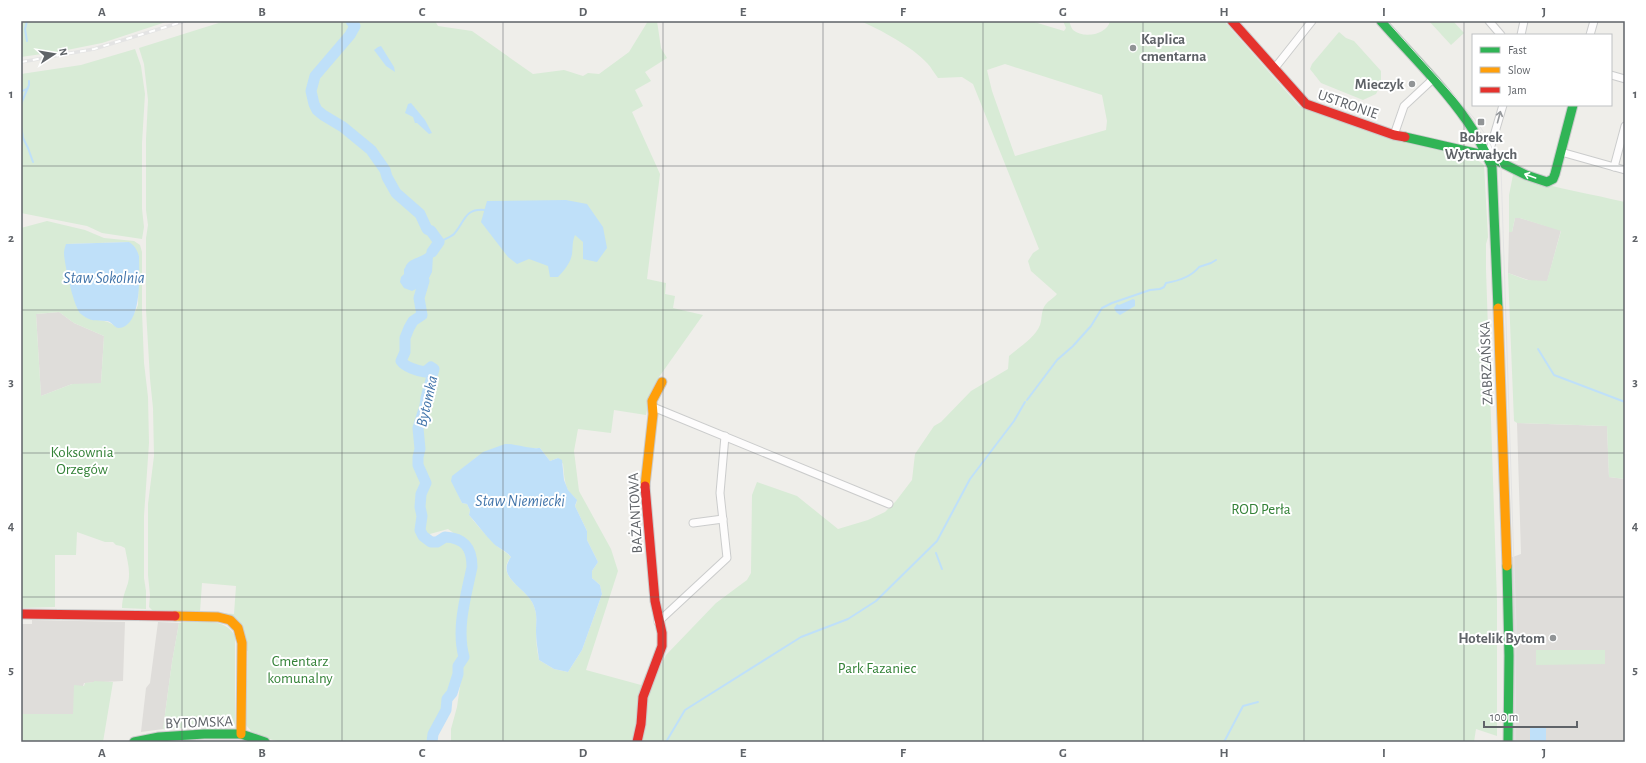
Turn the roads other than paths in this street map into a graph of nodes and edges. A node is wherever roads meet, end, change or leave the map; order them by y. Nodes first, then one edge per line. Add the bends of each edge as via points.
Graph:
1 (1232, 21) edge
2 (1312, 21) edge
3 (1381, 21) edge
4 (1489, 21) edge
5 (1524, 21) edge
6 (1594, 21) edge
7 (1500, 34) edge
8 (1521, 34) edge
9 (1590, 34) edge
10 (1274, 69) junction
11 (1612, 75) edge
12 (1432, 79) junction
13 (1625, 79) edge
14 (1503, 106) edge
15 (1573, 106) edge
16 (1625, 126) edge
17 (1394, 135) junction
18 (1561, 152) junction
19 (1488, 156) junction
20 (1614, 167) junction
21 (1625, 170) edge
22 (662, 382) dead end
23 (653, 407) junction
24 (725, 436) junction
25 (889, 504) dead end
26 (723, 519) junction
27 (693, 523) dead end
28 (21, 614) edge
29 (658, 622) junction
30 (241, 734) junction
31 (134, 742) edge
32 (265, 742) edge
33 (637, 742) edge
34 (1508, 742) edge

1 - 10 street, USTRONIE
2 - 10 street
3 - 12 street, ZABRZAŃSKA
4 - 7 street
5 - 8 street
6 - 9 street
10 - 17 street, USTRONIE via 1306,104
11 - 13 street
12 - 17 street via 1404,106
12 - 19 street, ZABRZAŃSKA via 1467,121
19 -> 14 street
15 - 18 street
16 - 20 street
17 - 19 street, USTRONIE
18 -> 19 street, USTRONIE via 1552,179 1547,182 1526,175
18 - 20 street
19 - 34 street, ZABRZAŃSKA via 1493,176 1508,579
20 - 21 street
22 - 23 street, BAŻANTOWA via 652,401
23 - 24 street
23 - 29 street, BAŻANTOWA via 645,492
24 - 25 street
24 - 26 street via 720,493
26 - 27 street
26 - 29 street via 727,558
28 - 30 street via 204,616 230,620 239,631 242,643
29 - 33 street, BAŻANTOWA via 662,632 662,646 643,697
30 - 31 street, BYTOMSKA via 179,735
30 - 32 street, BYTOMSKA

